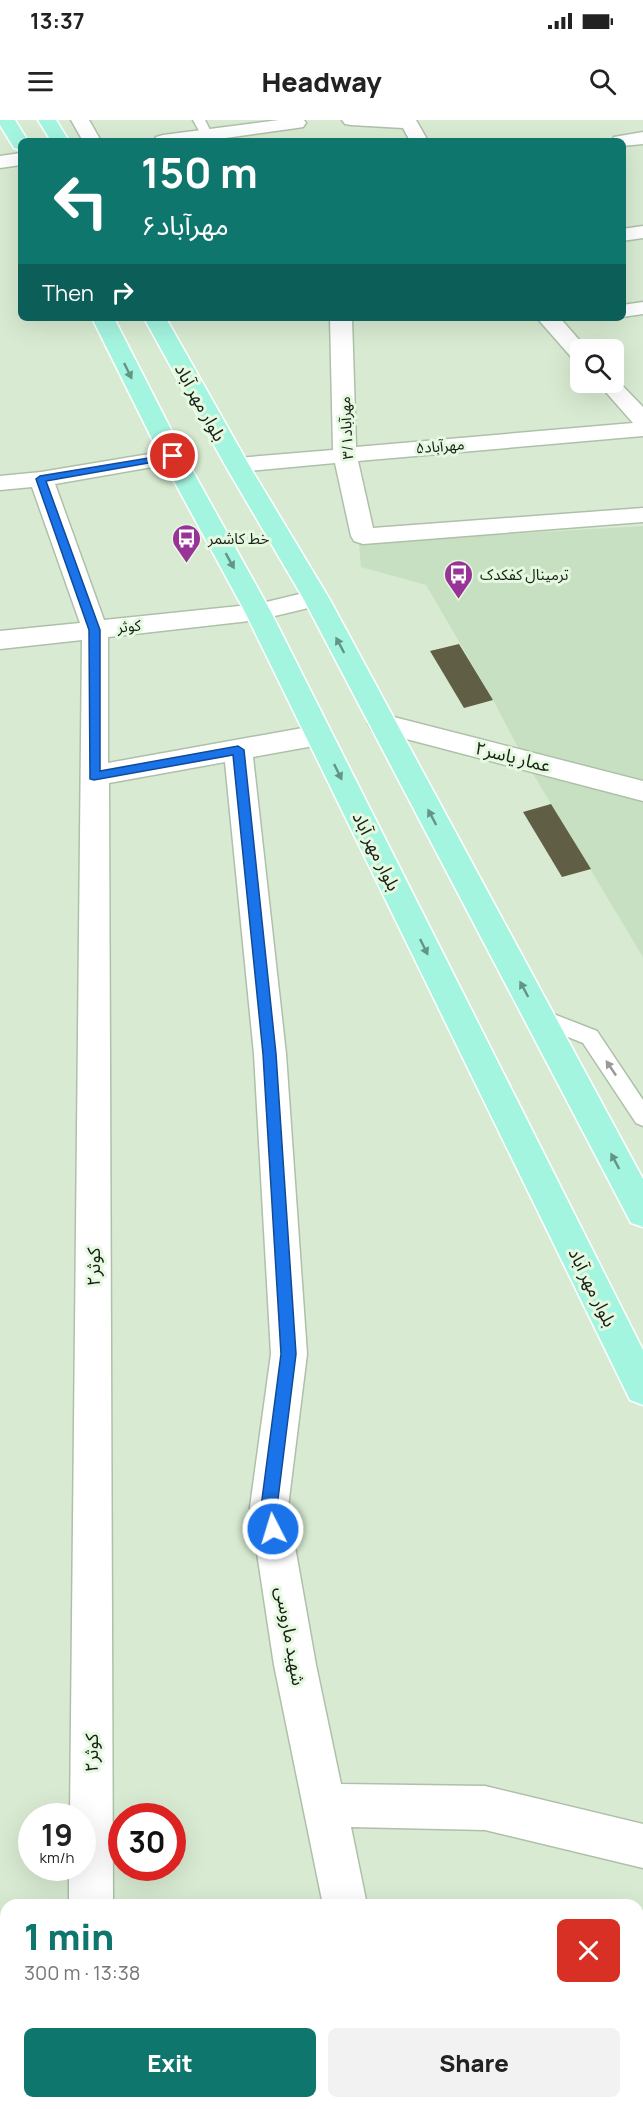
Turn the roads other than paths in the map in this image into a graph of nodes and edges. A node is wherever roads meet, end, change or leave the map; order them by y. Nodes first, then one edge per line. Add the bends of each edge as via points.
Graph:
1 (6, 120) edge
2 (47, 120) edge
3 (80, 120) edge
4 (351, 120) edge
5 (203, 128) edge
6 (301, 128) edge
7 (58, 138) edge
8 (90, 138) edge
9 (172, 138) edge
10 (417, 138) edge
11 (643, 138) edge
12 (18, 139) edge
13 (626, 140) edge
14 (18, 159) edge
15 (0, 162) edge
16 (643, 232) edge
17 (626, 235) edge
18 (643, 308) edge
19 (626, 310) edge
20 (105, 321) edge
21 (157, 321) edge
22 (341, 321) edge
23 (555, 321) edge
24 (570, 340) edge
25 (624, 390) edge
26 (643, 392) edge
27 (617, 393) edge
28 (643, 420) edge
29 (643, 429) edge
30 (345, 454) junction
31 (173, 456) junction
32 (237, 465) junction
33 (40, 479) junction
34 (0, 483) edge
35 (643, 515) edge
36 (315, 598) junction
37 (258, 612) junction
38 (95, 630) junction
39 (0, 640) edge
40 (382, 723) junction
41 (319, 735) junction
42 (238, 750) junction
43 (94, 776) junction
44 (643, 791) edge
45 (538, 1016) junction
46 (643, 1117) edge
47 (643, 1212) edge
48 (643, 1388) edge
49 (324, 1804) junction
50 (643, 1846) edge
51 (91, 1899) edge
52 (344, 1899) edge

1 - 12 main road
2 - 7 main road
3 - 8 street
4 - 10 street via 409,123
5 - 6 street
5 - 9 street
11 - 13 street
14 - 15 street
16 - 17 street
18 - 19 street
20 -> 31 main road, بلوار مهر آباد
21 - 32 main road, بلوار مهر آباد
22 - 30 street, مهرآباد۳/۱
23 - 24 street
25 - 26 street
27 - 28 street
29 - 30 street, مهرآباد۵
30 - 32 street, مهرآباد۵
30 - 35 street, مهرآباد۳/۱ via 363,536
31 - 33 street
31 -> 37 main road, بلوار مهر آباد
32 - 36 main road, بلوار مهر آباد
33 - 34 street
33 - 38 street
36 - 37 street, کوثر
40 -> 36 main road, بلوار مهر آباد
37 - 38 street, کوثر
37 - 41 main road, بلوار مهر آباد
38 - 39 street, کوثر
38 - 43 street, کوثر۲
40 - 44 street, عمار یاسر۲
45 -> 40 main road, بلوار مهر آباد
41 - 42 street
41 -> 48 main road, بلوار مهر آباد
42 - 43 street
42 - 49 street, شهید ماروسی via 270,1054 289,1354 269,1507 295,1665
43 - 51 street, کوثر۲
46 -> 45 lane via 590,1037
47 -> 45 main road, بلوار مهر آباد
49 - 50 street via 485,1808
49 - 52 street, شهید ماروسی

